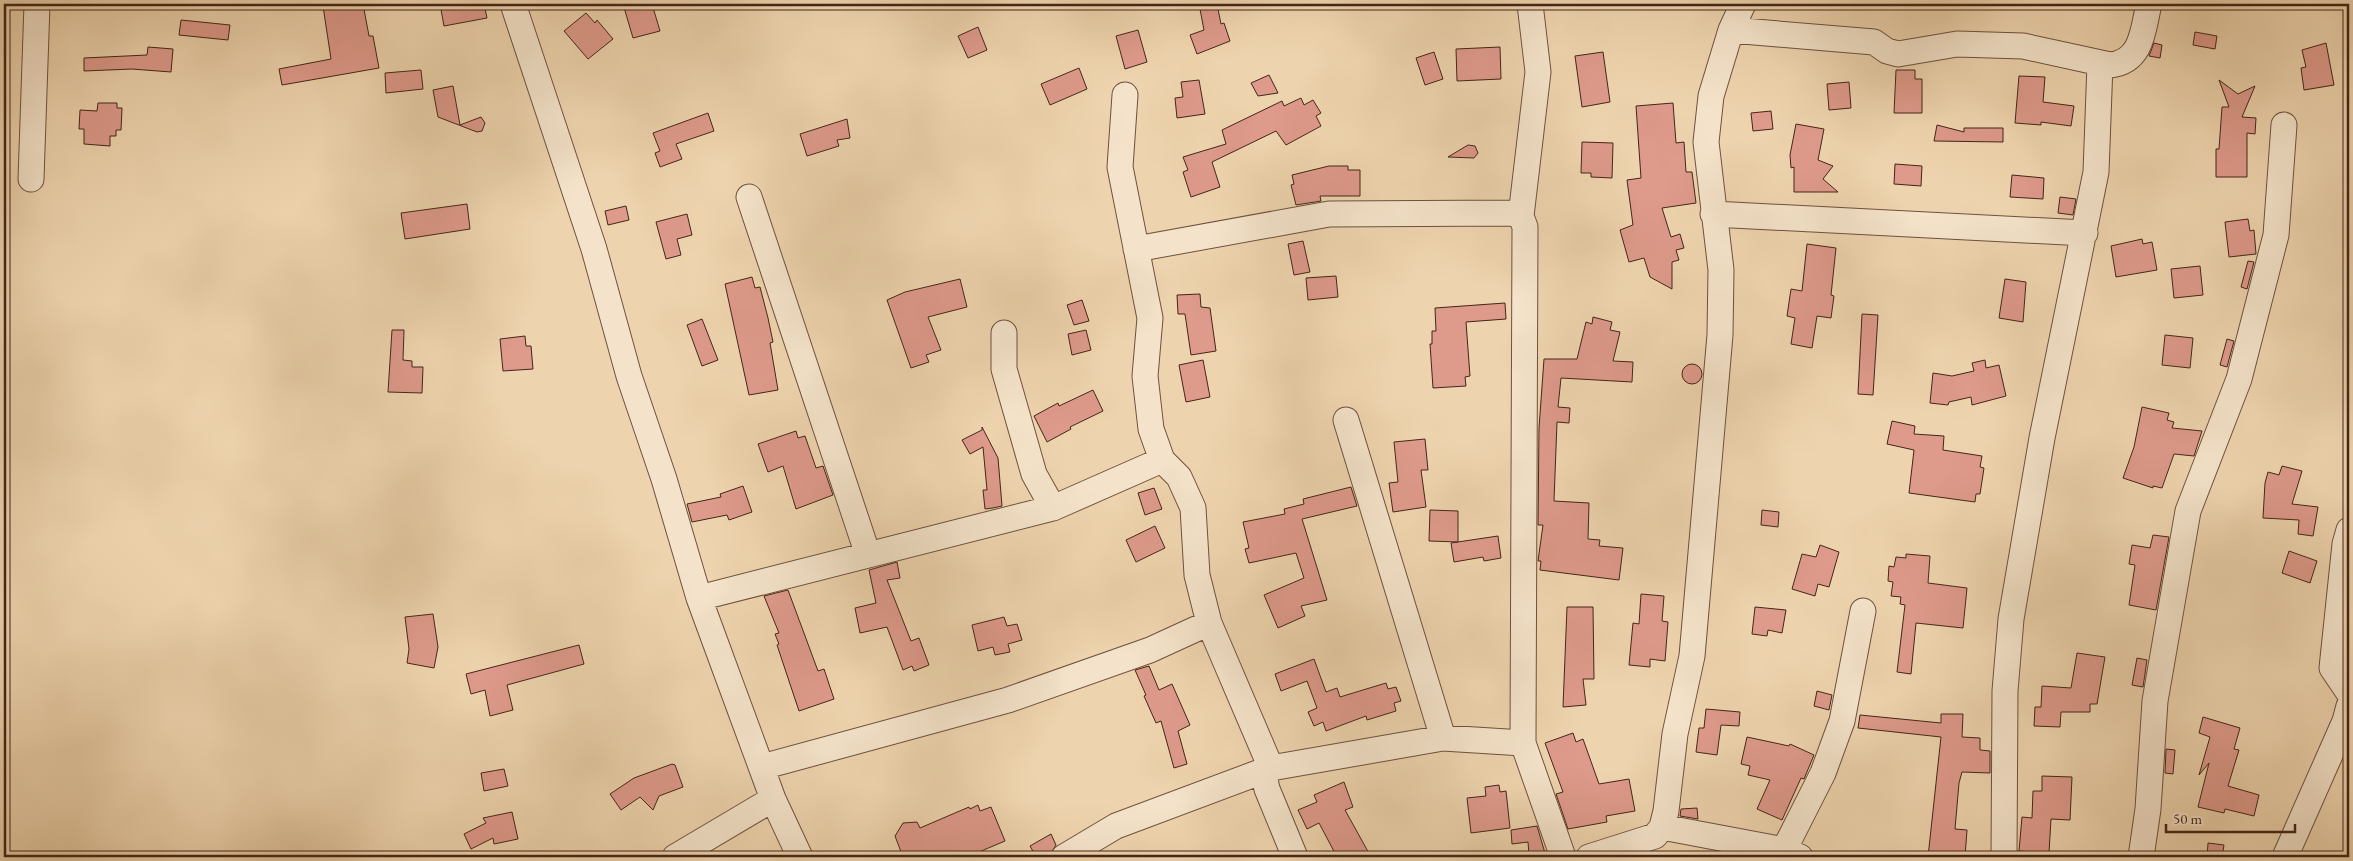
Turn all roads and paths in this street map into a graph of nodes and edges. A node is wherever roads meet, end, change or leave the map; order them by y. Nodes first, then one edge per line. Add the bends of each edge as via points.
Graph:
1 (37, 4) edge
2 (513, 4) edge
3 (1530, 4) edge
4 (1743, 4) edge
5 (2149, 4) edge
6 (1731, 30) junction
7 (2100, 64) junction
8 (1125, 95) dead end
9 (2284, 126) dead end
10 (31, 179) dead end
11 (750, 197) dead end
12 (1713, 214) junction
13 (1521, 216) junction
14 (2085, 233) junction
15 (1136, 249) junction
16 (1004, 333) dead end
17 (1346, 420) dead end
18 (1162, 460) junction
19 (1053, 508) junction
20 (2349, 530) edge
21 (868, 555) junction
22 (699, 598) junction
23 (1863, 611) dead end
24 (1209, 623) junction
25 (2349, 692) edge
26 (2349, 706) edge
27 (1443, 738) junction
28 (1523, 743) junction
29 (762, 767) junction
30 (1267, 769) junction
31 (773, 799) junction
32 (1662, 827) junction
33 (1792, 854) edge
34 (675, 857) edge
35 (800, 857) edge
36 (1064, 857) edge
37 (1295, 857) edge
38 (1563, 857) edge
39 (1589, 857) edge
40 (2004, 857) edge
41 (2141, 857) edge
42 (2285, 857) edge

1 - 10 street
2 - 22 street via 594,249 629,376 664,478
3 - 13 street via 1538,72
4 - 6 street
5 - 7 street via 2138,49 2118,65
6 - 7 street via 1874,42 1898,54 1957,44 2023,46
6 - 12 street via 1711,96 1706,142
7 - 14 street via 2096,172
8 - 15 street via 1120,167
9 - 41 street via 2276,235 2239,379 2188,511 2155,701 2148,809
11 - 21 street
12 - 14 street
12 - 32 street via 1720,270 1720,335 1699,598
13 - 15 street via 1511,213 1329,214
13 - 28 street via 1525,227
14 - 40 street via 2042,438 2011,619 2005,691
15 - 18 street via 1150,318 1145,376 1151,429
16 - 19 street via 1004,369 1034,474
17 - 27 street
18 - 19 street
18 - 24 street via 1179,478 1193,508 1197,575
19 - 21 street
20 - 25 street via 2332,668
21 - 22 street
22 - 29 street
23 - 33 street via 1842,721
24 - 29 street via 1150,650 1008,700
24 - 30 street
26 - 42 street
27 - 28 street
27 - 30 street
28 - 38 street
29 - 31 street
30 - 36 street via 1116,826
30 - 37 street via 1267,789
31 - 34 street
31 - 35 street
32 - 33 street
32 - 39 street via 1655,836

